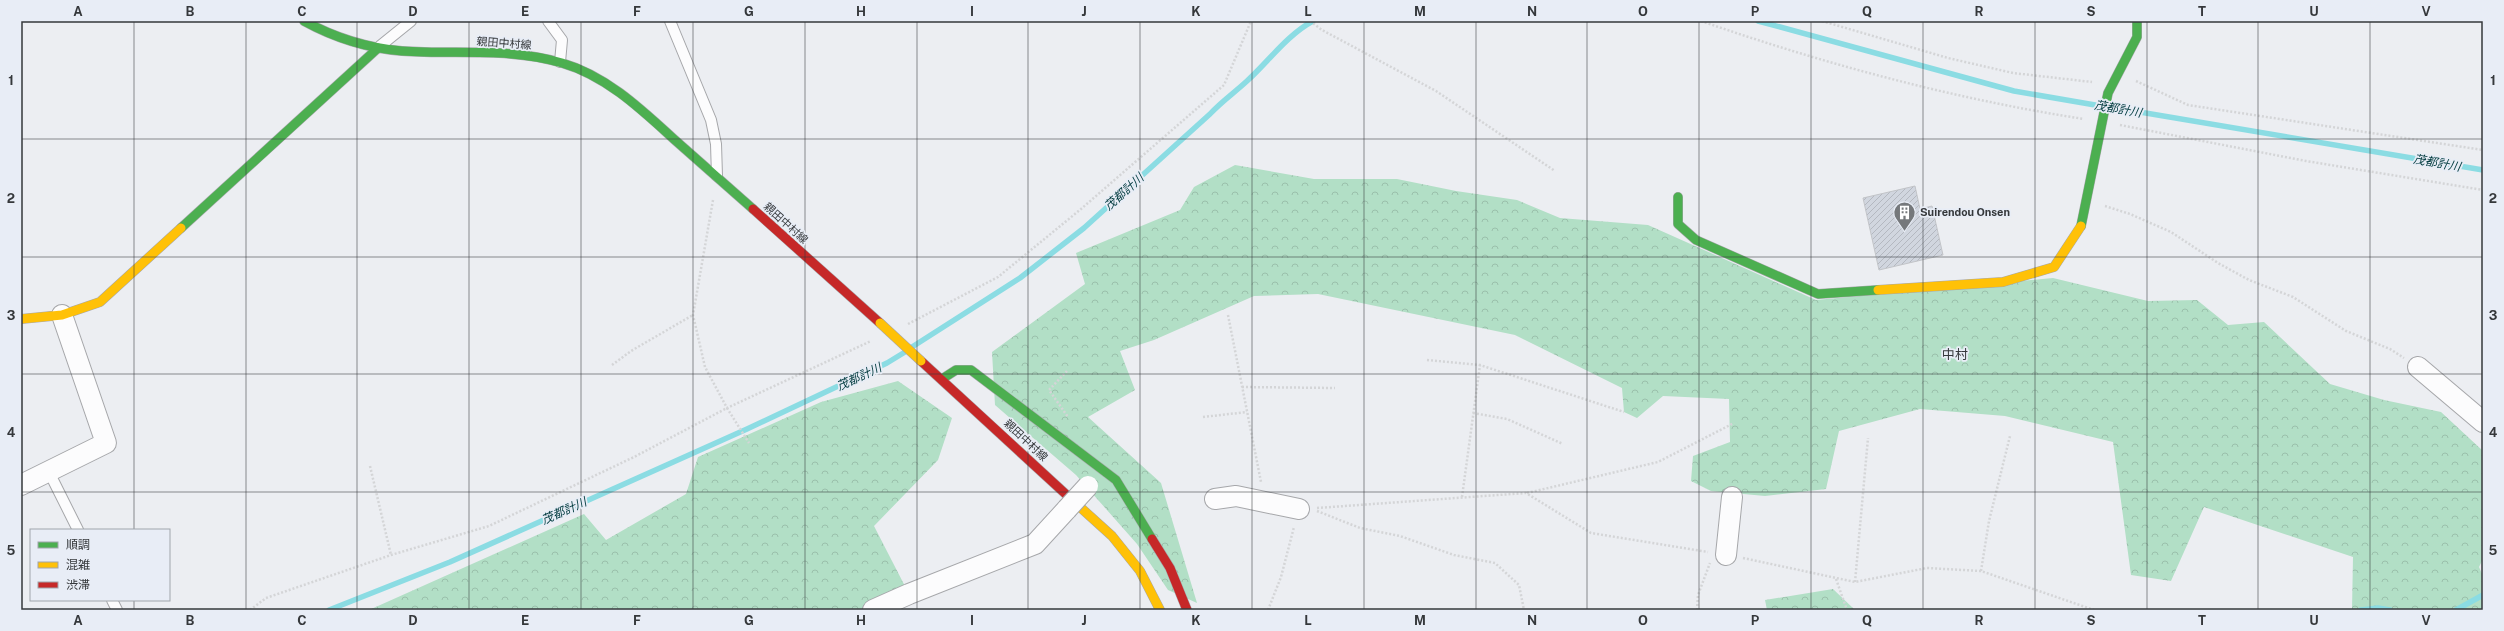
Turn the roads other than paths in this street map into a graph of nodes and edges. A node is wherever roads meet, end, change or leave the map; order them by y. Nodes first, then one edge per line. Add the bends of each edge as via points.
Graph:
1 (304, 21) edge
2 (411, 21) edge
3 (548, 21) edge
4 (670, 21) edge
5 (2137, 21) edge
6 (378, 48) junction
7 (560, 62) junction
8 (717, 176) junction
9 (1678, 198) dead end
10 (62, 315) junction
11 (21, 319) edge
12 (2418, 367) road end
13 (942, 380) junction
14 (2483, 422) edge
15 (1103, 468) junction
16 (49, 472) junction
17 (21, 485) edge
18 (1732, 497) dead end
19 (1215, 499) dead end
20 (1299, 509) road end
21 (78, 529) edge
22 (1720, 554) road end
23 (112, 601) edge
24 (117, 610) edge
25 (873, 610) edge
26 (1160, 610) edge
27 (1188, 610) edge

1 - 6 street, 親田中村線 via 350,42
2 - 6 lane
3 - 7 lane via 562,40
4 - 8 lane via 711,120 716,144
5 - 9 street via 2137,37 2109,88 2080,229 2054,267 2002,282 1818,294 1696,240 1678,224
6 - 7 street, 親田中村線 via 497,54
6 - 10 street via 100,302
7 - 8 street, 親田中村線 via 594,75 636,105
8 - 13 street, 親田中村線, bridge
10 - 11 street
10 - 16 street via 106,443
12 - 14 street
13 - 15 street via 956,370 971,370
13 - 26 street, 親田中村線 via 1112,536 1140,571
15 - 25 street, bridge via 1035,544
15 - 27 street via 1116,480 1170,568
16 - 17 street
16 - 21 lane
18 - 22 street
19 - 20 street via 1236,496
23 - 24 lane

